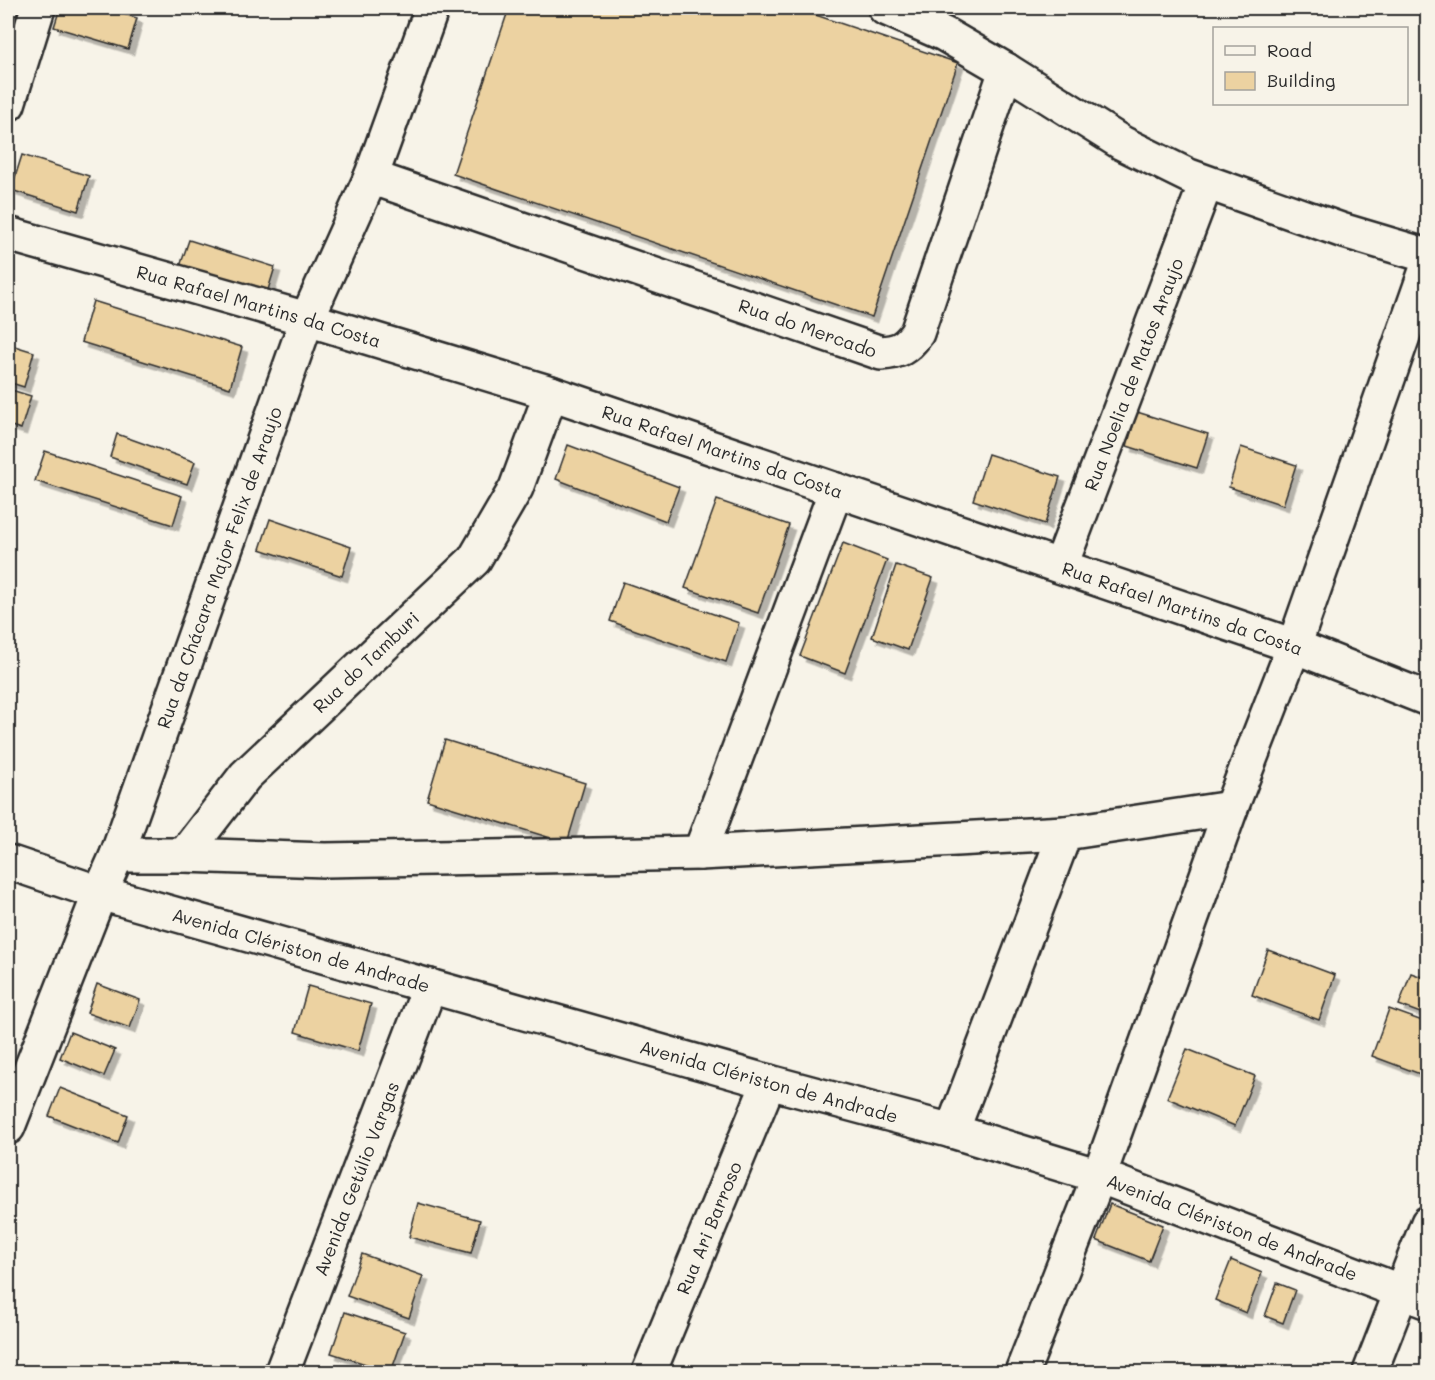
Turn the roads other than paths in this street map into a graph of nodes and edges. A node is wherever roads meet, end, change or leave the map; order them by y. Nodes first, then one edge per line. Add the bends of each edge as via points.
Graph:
1 (38, 8) edge
2 (432, 8) edge
3 (885, 8) edge
4 (1006, 70) junction
5 (8, 104) edge
6 (371, 177) junction
7 (1206, 183) junction
8 (8, 234) edge
9 (1428, 256) edge
10 (1428, 265) edge
11 (306, 319) junction
12 (551, 393) junction
13 (836, 490) junction
14 (1061, 565) junction
15 (1294, 646) junction
16 (1428, 699) edge
17 (1231, 808) junction
18 (1065, 833) junction
19 (700, 853) junction
20 (117, 855) junction
21 (184, 855) junction
22 (8, 862) edge
23 (100, 893) junction
24 (430, 986) junction
25 (769, 1082) junction
26 (8, 1127) edge
27 (952, 1131) junction
28 (1099, 1176) junction
29 (1428, 1223) edge
30 (1413, 1297) edge
31 (282, 1372) edge
32 (649, 1372) edge
33 (1022, 1372) edge
34 (1370, 1372) edge

1 - 5 street
2 - 6 street, Rua da Chácara Major Felix de Araujo
3 - 4 street via 944,34
4 - 6 street, Rua do Mercado via 917,333 908,346 897,352 881,353
4 - 7 street via 1122,143
6 - 11 street, Rua da Chácara Major Felix de Araujo
7 - 9 street
7 - 14 street, Rua Noelia de Matos Araujo
8 - 11 street, Rua Rafael Martins da Costa
10 - 15 street
11 - 12 street, Rua Rafael Martins da Costa
11 - 20 street, Rua da Chácara Major Felix de Araujo
12 - 13 street, Rua Rafael Martins da Costa
12 - 21 street, Rua do Tamburi via 516,488 474,560 245,776
13 - 14 street, Rua Rafael Martins da Costa
13 - 19 street
14 - 15 street, Rua Rafael Martins da Costa
15 - 16 street, Rua Rafael Martins da Costa
15 - 17 street
17 - 18 street
17 - 28 street
18 - 19 street
18 - 27 street
19 - 21 street via 326,860
20 - 21 street
20 - 23 street, Rua da Chácara Major Felix de Araujo
22 - 23 street, Avenida Clériston de Andrade
23 - 24 street, Avenida Clériston de Andrade
23 - 26 street, Rua da Chácara Major Felix de Araujo
24 - 25 street, Avenida Clériston de Andrade
24 - 31 street, Avenida Getúlio Vargas
25 - 27 street, Avenida Clériston de Andrade
25 - 32 street, Rua Ari Barroso
27 - 28 street, Avenida Clériston de Andrade
28 - 30 street, Avenida Clériston de Andrade
28 - 33 street
29 - 30 street
30 - 34 street

